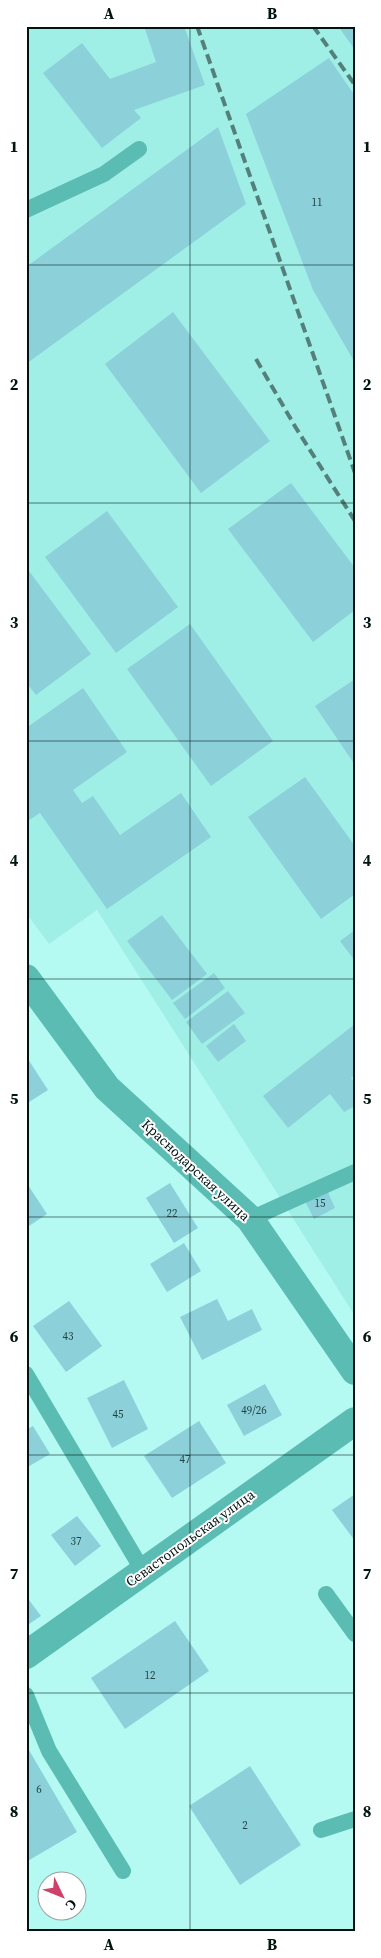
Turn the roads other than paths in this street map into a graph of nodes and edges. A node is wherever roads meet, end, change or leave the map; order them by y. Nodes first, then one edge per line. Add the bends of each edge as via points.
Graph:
1 (139, 149) dead end
2 (26, 210) edge
3 (26, 978) edge
4 (355, 1172) edge
5 (250, 1219) junction
6 (355, 1371) edge
7 (26, 1374) edge
8 (355, 1421) edge
9 (144, 1571) junction
10 (326, 1594) dead end
11 (355, 1634) edge
12 (26, 1655) edge
13 (26, 1695) edge
14 (355, 1819) edge
15 (321, 1830) dead end
16 (122, 1870) dead end

1 - 2 lane via 104,174
3 - 5 street, Краснодарская улица via 107,1088
4 - 5 lane
5 - 6 street, Краснодарская улица
7 - 9 lane
8 - 9 street, Севастопольская улица
9 - 12 street, Севастопольская улица
10 - 11 lane
13 - 16 lane via 49,1751
14 - 15 lane

